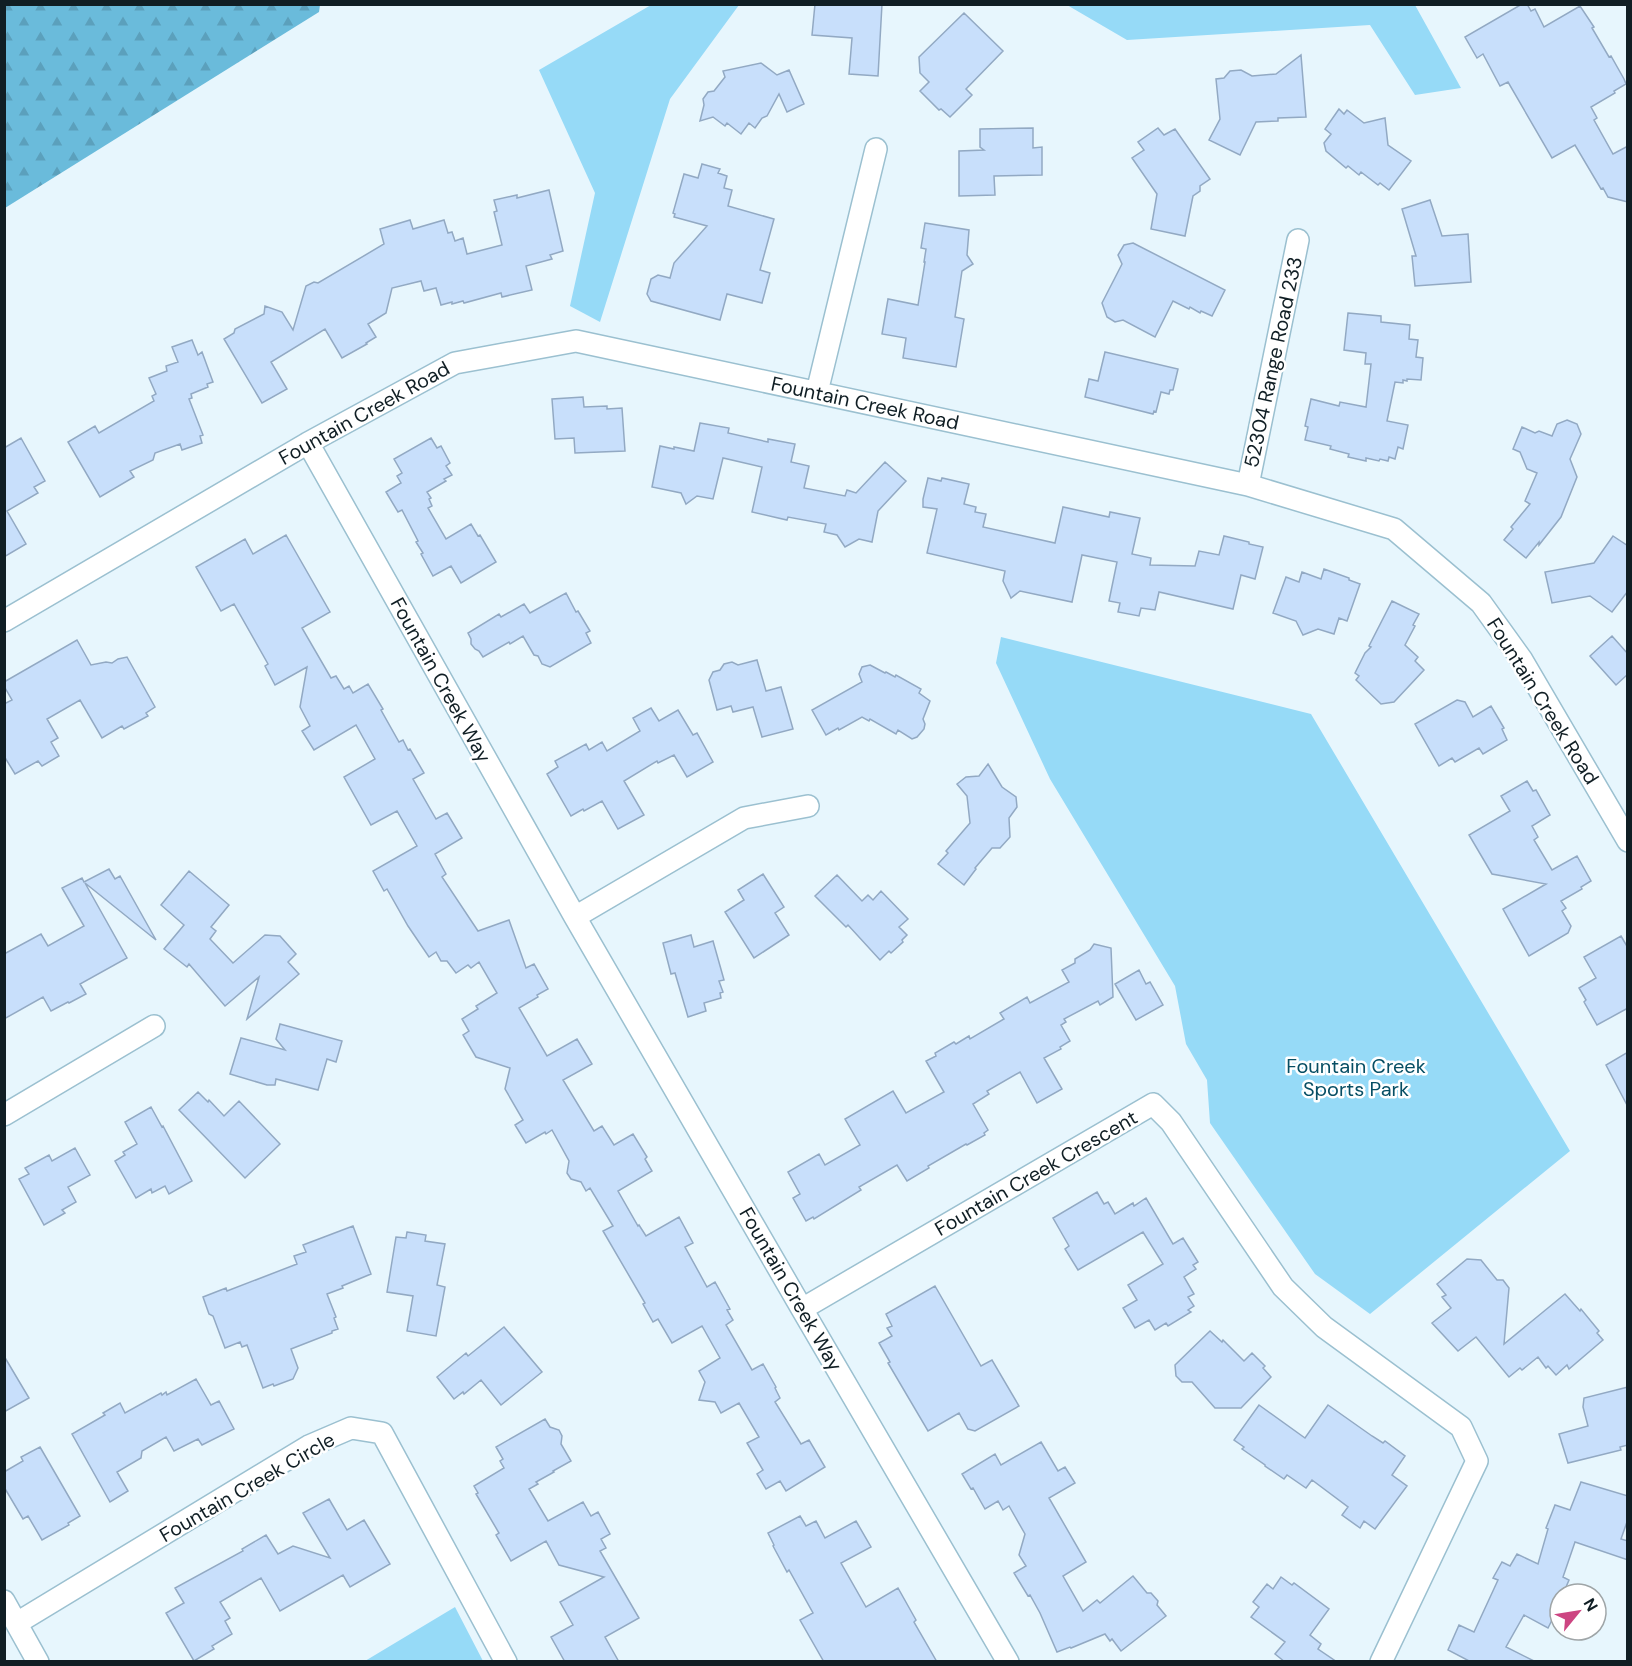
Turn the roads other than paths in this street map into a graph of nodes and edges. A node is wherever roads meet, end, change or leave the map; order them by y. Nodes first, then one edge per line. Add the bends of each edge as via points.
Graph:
1 (876, 148) dead end
2 (1298, 240) dead end
3 (817, 392) junction
4 (308, 443) junction
5 (1248, 485) junction
6 (4, 621) edge
7 (808, 806) dead end
8 (1628, 841) edge
9 (575, 916) junction
10 (154, 1026) dead end
11 (4, 1115) edge
12 (802, 1309) junction
13 (4, 1601) edge
14 (17, 1623) junction
15 (38, 1662) edge
16 (506, 1662) edge
17 (1008, 1662) edge
18 (1381, 1662) edge

1 - 3 street
2 - 5 street, 52304 Range Road 233
3 - 4 street, Fountain Creek Road via 576,341 455,363
3 - 5 street, Fountain Creek Road
4 - 6 street, Fountain Creek Road
4 - 9 street, Fountain Creek Way
5 - 8 street, Fountain Creek Road via 1394,529 1481,603 1522,660
7 - 9 street via 744,818
9 - 12 street, Fountain Creek Way
10 - 11 street
12 - 17 street, Fountain Creek Way
12 - 18 street, Fountain Creek Crescent via 1153,1104 1171,1122 1283,1287 1324,1327 1461,1427 1477,1461
13 - 14 street
14 - 15 street
14 - 16 street, Fountain Creek Circle via 309,1446 351,1428 382,1433

